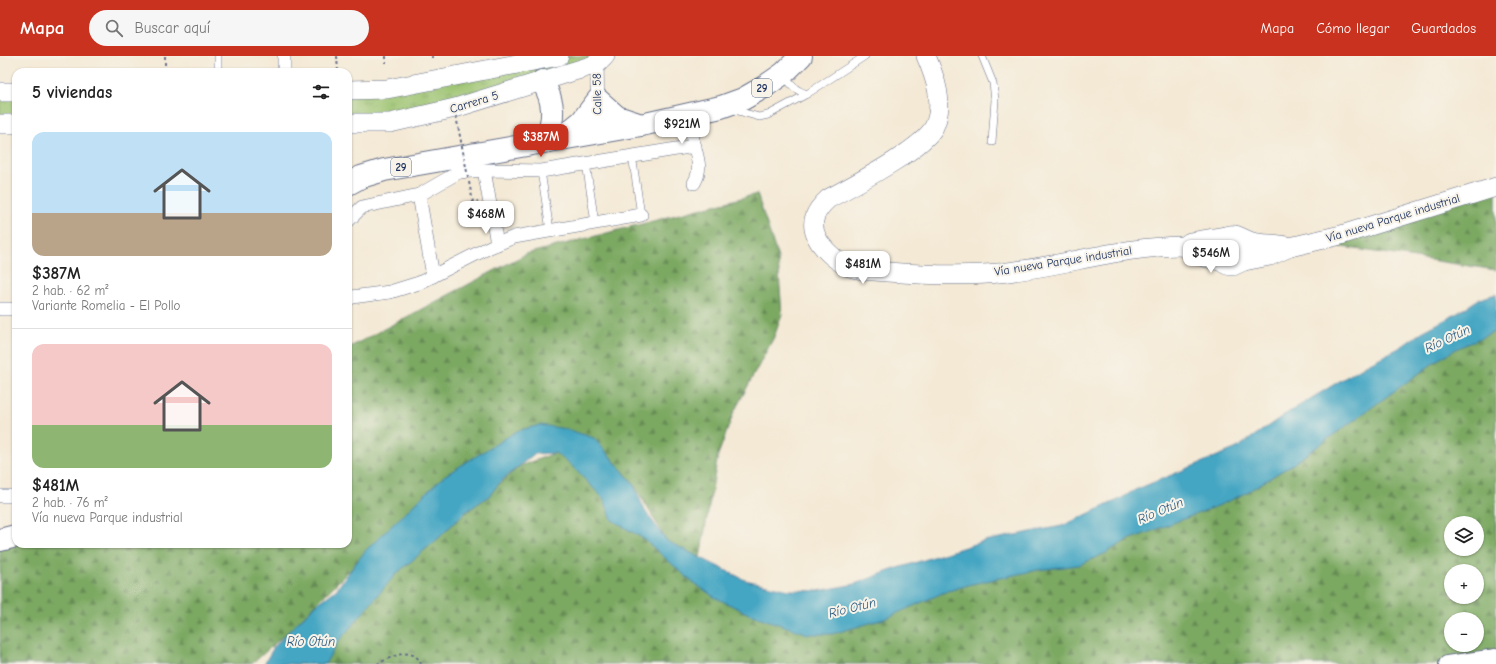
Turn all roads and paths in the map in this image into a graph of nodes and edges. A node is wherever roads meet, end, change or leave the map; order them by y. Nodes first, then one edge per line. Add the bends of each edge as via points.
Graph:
1 (165, 56) edge
2 (218, 56) edge
3 (284, 56) edge
4 (337, 56) edge
5 (386, 56) edge
6 (559, 56) edge
7 (865, 56) edge
8 (926, 56) edge
9 (982, 56) edge
10 (600, 59) edge
11 (386, 63) dead end
12 (794, 63) edge
13 (165, 68) edge
14 (218, 68) edge
15 (284, 68) edge
16 (338, 68) edge
17 (542, 80) junction
18 (352, 90) edge
19 (0, 92) edge
20 (12, 92) edge
21 (807, 94) junction
22 (598, 100) junction
23 (720, 107) junction
24 (693, 113) junction
25 (456, 116) dead end
26 (352, 123) edge
27 (0, 124) edge
28 (12, 124) edge
29 (641, 125) junction
30 (598, 132) junction
31 (553, 140) junction
32 (992, 142) dead end
33 (695, 146) junction
34 (632, 155) junction
35 (586, 163) junction
36 (461, 169) junction
37 (484, 170) junction
38 (541, 171) junction
39 (352, 182) edge
40 (694, 183) dead end
41 (1496, 187) edge
42 (419, 195) junction
43 (489, 200) junction
44 (641, 215) joint
45 (352, 217) edge
46 (595, 223) junction
47 (550, 231) junction
48 (1234, 238) junction
49 (497, 244) junction
50 (1185, 246) junction
51 (1290, 247) junction
52 (1220, 261) junction
53 (1244, 261) junction
54 (433, 276) junction
55 (352, 297) edge
56 (0, 309) edge
57 (12, 309) edge
58 (0, 496) edge
59 (12, 496) edge
60 (12, 537) edge
61 (0, 540) edge
62 (1496, 656) edge
63 (377, 664) edge
64 (421, 664) edge
65 (1447, 664) edge

1 - 13 path
2 - 14 lane
3 - 15 street
4 - 16 path
5 - 11 path
6 - 18 main road via 387,89
7 - 21 lane
8 - 50 main road, Vía nueva Parque industrial via 933,70 939,103 934,127 916,146 828,199 817,209 813,226 817,238 823,248 845,265 862,270 933,276 1008,272 1144,248
9 - 32 lane via 993,84 995,100
10 - 17 main road, Carrera 5
10 - 22 street, Calle 58
12 - 21 lane via 790,85
12 - 23 highway, 29 via 764,87 743,99
17 - 26 main road, Carrera 5 via 455,108 390,123
17 - 31 highway via 553,104 550,130
19 - 20 main road
21 - 23 lane via 768,115 758,117
22 - 29 highway via 617,117
22 - 30 street, Calle 58
22 - 31 highway via 582,121
23 - 24 highway, 29
24 - 29 highway, 29
24 - 33 street via 692,133
25 - 36 path, bridge
27 - 28 main road
29 - 30 highway, 29
30 - 31 highway, 29
31 - 36 highway, 29
33 - 34 street
33 - 40 street via 699,175
34 - 35 street
34 - 44 lane
35 - 38 street
35 - 46 lane
36 - 37 street
36 - 39 highway, 29 via 384,170
36 - 42 street
36 - 43 path via 472,202
37 - 38 street
37 - 43 street
38 - 47 lane
41 - 51 main road, Vía nueva Parque industrial via 1341,235
42 - 45 street via 362,207
42 - 54 street
43 - 49 street
44 - 46 street
46 - 47 street
47 - 49 street via 514,237
48 - 50 main road, Vía nueva Parque industrial via 1190,242
48 - 51 main road, Vía nueva Parque industrial
48 - 52 main road via 1218,243 1216,248
48 - 53 main road via 1248,250
49 - 54 street
50 - 52 main road, Vía nueva Parque industrial via 1192,254
51 - 53 main road, Vía nueva Parque industrial via 1270,256
52 - 53 main road, Vía nueva Parque industrial via 1228,266
54 - 55 street via 390,292
56 - 57 street
58 - 59 street
60 - 61 highway
62 - 65 street
63 - 64 path via 395,655 410,653

